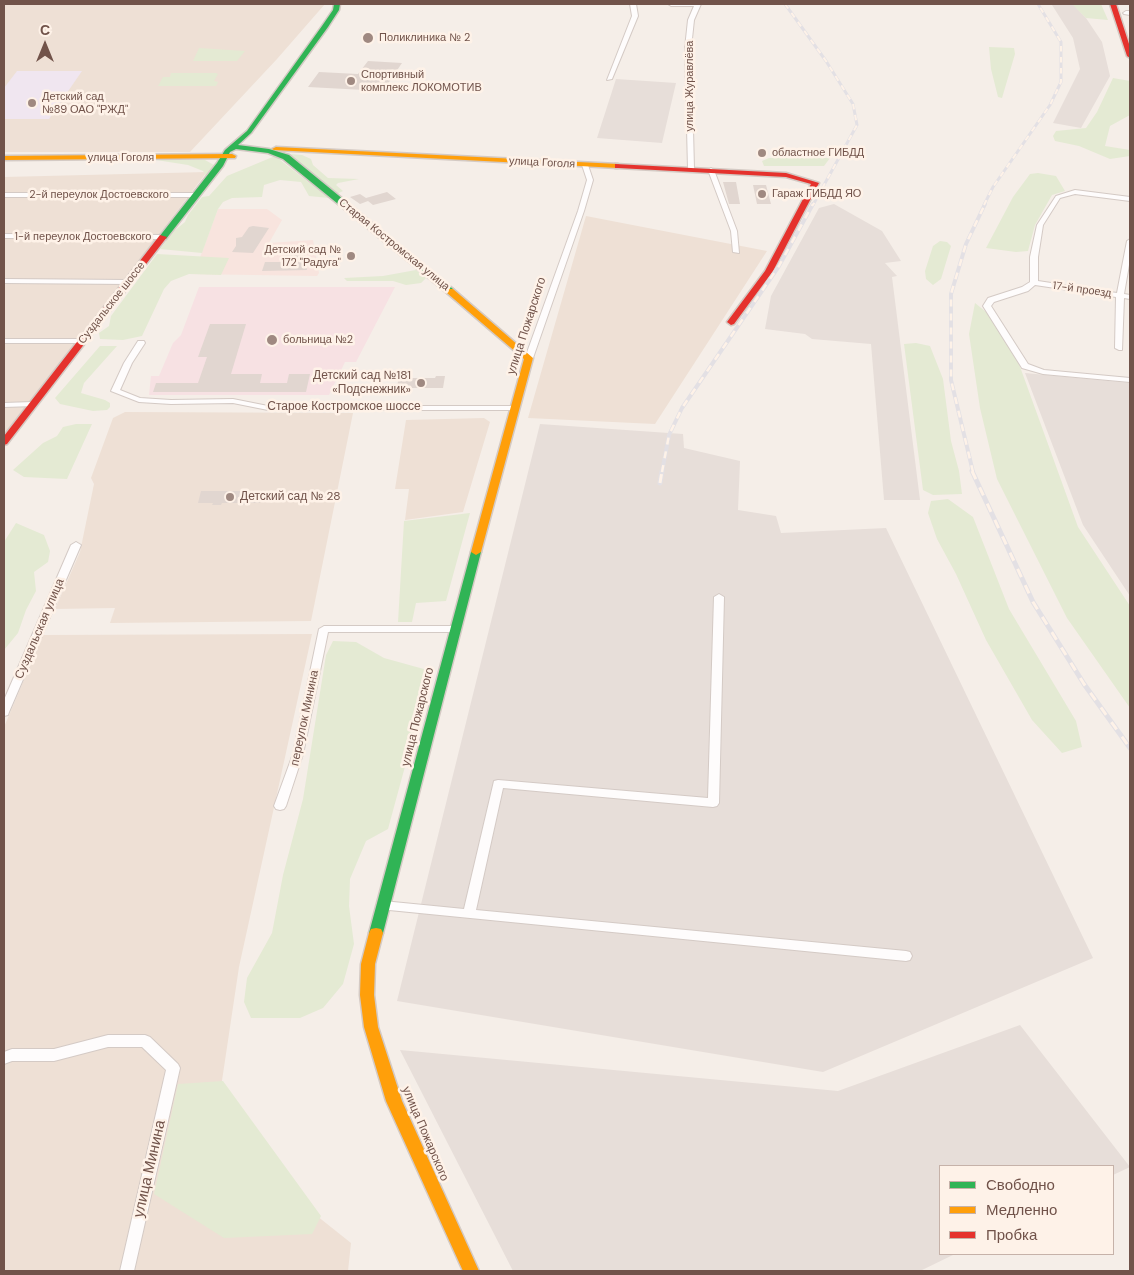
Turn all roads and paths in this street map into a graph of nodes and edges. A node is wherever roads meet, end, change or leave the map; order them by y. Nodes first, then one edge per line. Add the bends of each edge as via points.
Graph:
1 (337, 4) edge
2 (632, 4) edge
3 (671, 4) edge
4 (698, 4) edge
5 (1113, 4) edge
6 (1126, 10) edge
7 (1130, 26) edge
8 (1130, 56) edge
9 (609, 79) dead end
10 (249, 132) junction
11 (275, 150) junction
12 (235, 154) junction
13 (4, 158) edge
14 (585, 165) junction
15 (691, 169) junction
16 (711, 170) junction
17 (4, 195) edge
18 (195, 195) junction
19 (1130, 199) edge
20 (4, 236) edge
21 (162, 237) junction
22 (1130, 241) edge
23 (737, 252) dead end
24 (1128, 259) edge
25 (4, 282) edge
26 (129, 282) junction
27 (1034, 283) junction
28 (1120, 295) junction
29 (1130, 297) edge
30 (731, 322) dead end
31 (4, 340) edge
32 (81, 341) junction
33 (141, 343) dead end
34 (1119, 348) dead end
35 (529, 358) junction
36 (1130, 380) edge
37 (32, 404) junction
38 (4, 405) edge
39 (515, 408) junction
40 (4, 442) edge
41 (76, 545) dead end
42 (719, 596) dead end
43 (455, 629) junction
44 (4, 712) edge
45 (280, 806) dead end
46 (384, 906) junction
47 (469, 914) junction
48 (906, 956) dead end
49 (4, 1058) edge
50 (127, 1271) edge
51 (471, 1271) edge

1 - 10 street, Суздальское шоссе via 325,27
2 - 9 street via 635,16
3 - 4 street
4 - 15 street, улица Журавлёва via 691,20 688,48
5 - 8 street
6 - 7 street
10 - 12 street, Суздальское шоссе
10 - 12 street
11 - 12 street, улица Гоголя
11 - 14 street, улица Гоголя
11 - 35 street, Старая Костромская улица via 394,243
12 - 13 street, улица Гоголя
12 - 18 street, Суздальское шоссе
14 - 15 street, улица Гоголя
14 - 35 street, улица Пожарского via 590,180
15 - 16 street, улица Гоголя
16 - 23 street via 734,231
16 - 30 street, улица Гоголя via 786,175 815,183 769,271
17 - 18 street, 2-й переулок Достоевского
18 - 21 street, Суздальское шоссе
19 - 27 street via 1075,192 1058,198 1040,225 1034,256
20 - 21 street, 1-й переулок Достоевского
21 - 26 street, Суздальское шоссе
22 - 24 street
24 - 28 street
25 - 26 street
26 - 32 street, Суздальское шоссе
27 - 28 street, 17-й проезд
27 - 36 street via 991,300 987,306 1025,366
28 - 29 street, 17-й проезд
28 - 34 street
31 - 32 street
32 - 37 street, Суздальское шоссе
33 - 39 street, Старое Костромское шоссе via 115,391 140,400 233,402 268,408
35 - 39 street, улица Пожарского
37 - 38 street
37 - 40 street, Суздальское шоссе
39 - 43 street, улица Пожарского
41 - 44 street, Суздальская улица
42 - 47 street via 713,803 498,784
43 - 45 street, переулок Минина via 324,629 298,754
43 - 46 street, улица Пожарского
46 - 47 street
46 - 51 street, улица Пожарского via 368,964 371,1027 394,1101
47 - 48 street
49 - 50 street, улица Минина via 12,1055 54,1055 108,1041 145,1041 173,1068

